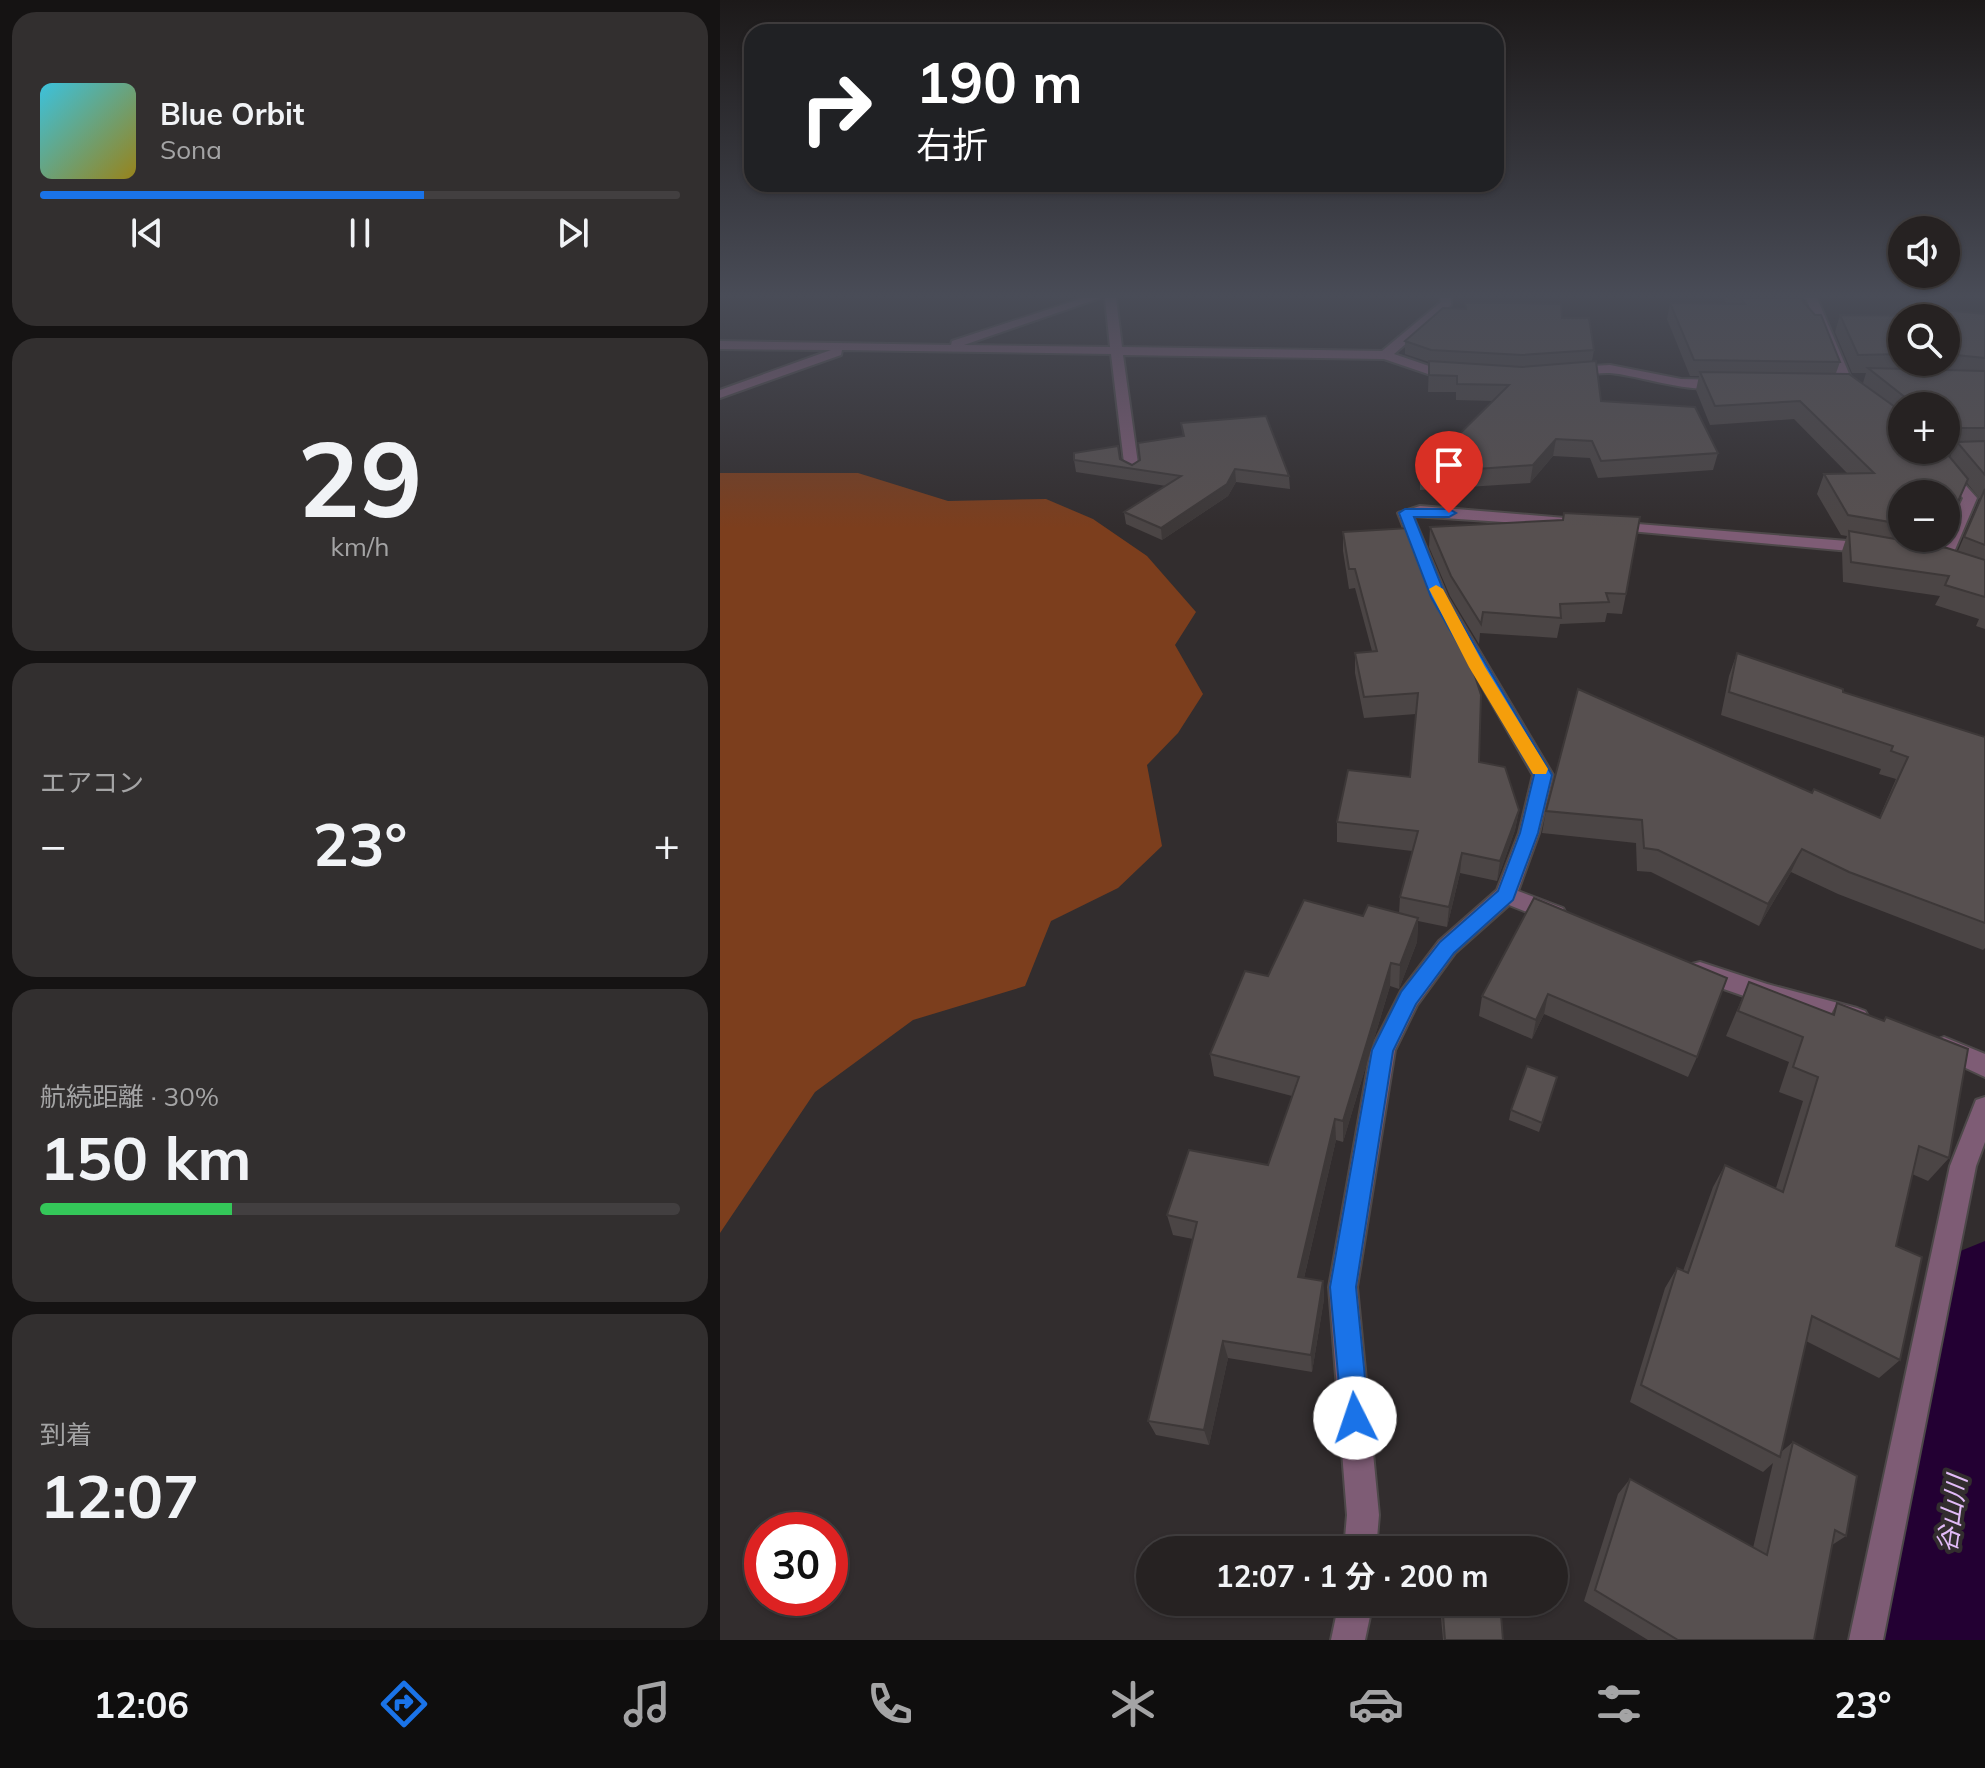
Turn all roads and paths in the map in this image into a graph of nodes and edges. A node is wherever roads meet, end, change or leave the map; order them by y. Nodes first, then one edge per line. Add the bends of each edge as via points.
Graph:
1 (774, 375) edge
2 (1120, 375) edge
3 (1638, 375) edge
4 (1843, 375) edge
5 (1741, 384) edge
6 (720, 394) edge
7 (1869, 403) edge
8 (1940, 464) edge
9 (1132, 471) edge
10 (1887, 551) edge
11 (1914, 556) edge
12 (1942, 561) junction
13 (1985, 577) edge
14 (1506, 895) junction
15 (1577, 923) edge
16 (1677, 962) edge
17 (1880, 1024) edge
18 (1921, 1037) edge
19 (1985, 1066) edge
20 (1985, 1108) edge
21 (1361, 1536) edge
22 (1353, 1616) edge
23 (1348, 1640) edge
24 (1866, 1640) edge

1 - 6 street
2 - 9 street
3 - 5 street via 1681,383
4 - 7 street
8 - 12 street via 1970,498
10 - 14 street via 1845,543 1420,510 1405,513 1439,597 1543,775
11 - 12 street
12 - 13 street
14 - 15 street
14 - 21 street via 1447,947 1409,998 1383,1050 1343,1287
16 - 17 street via 1767,994
18 - 19 street
20 - 24 street via 1963,1166
22 - 23 street

